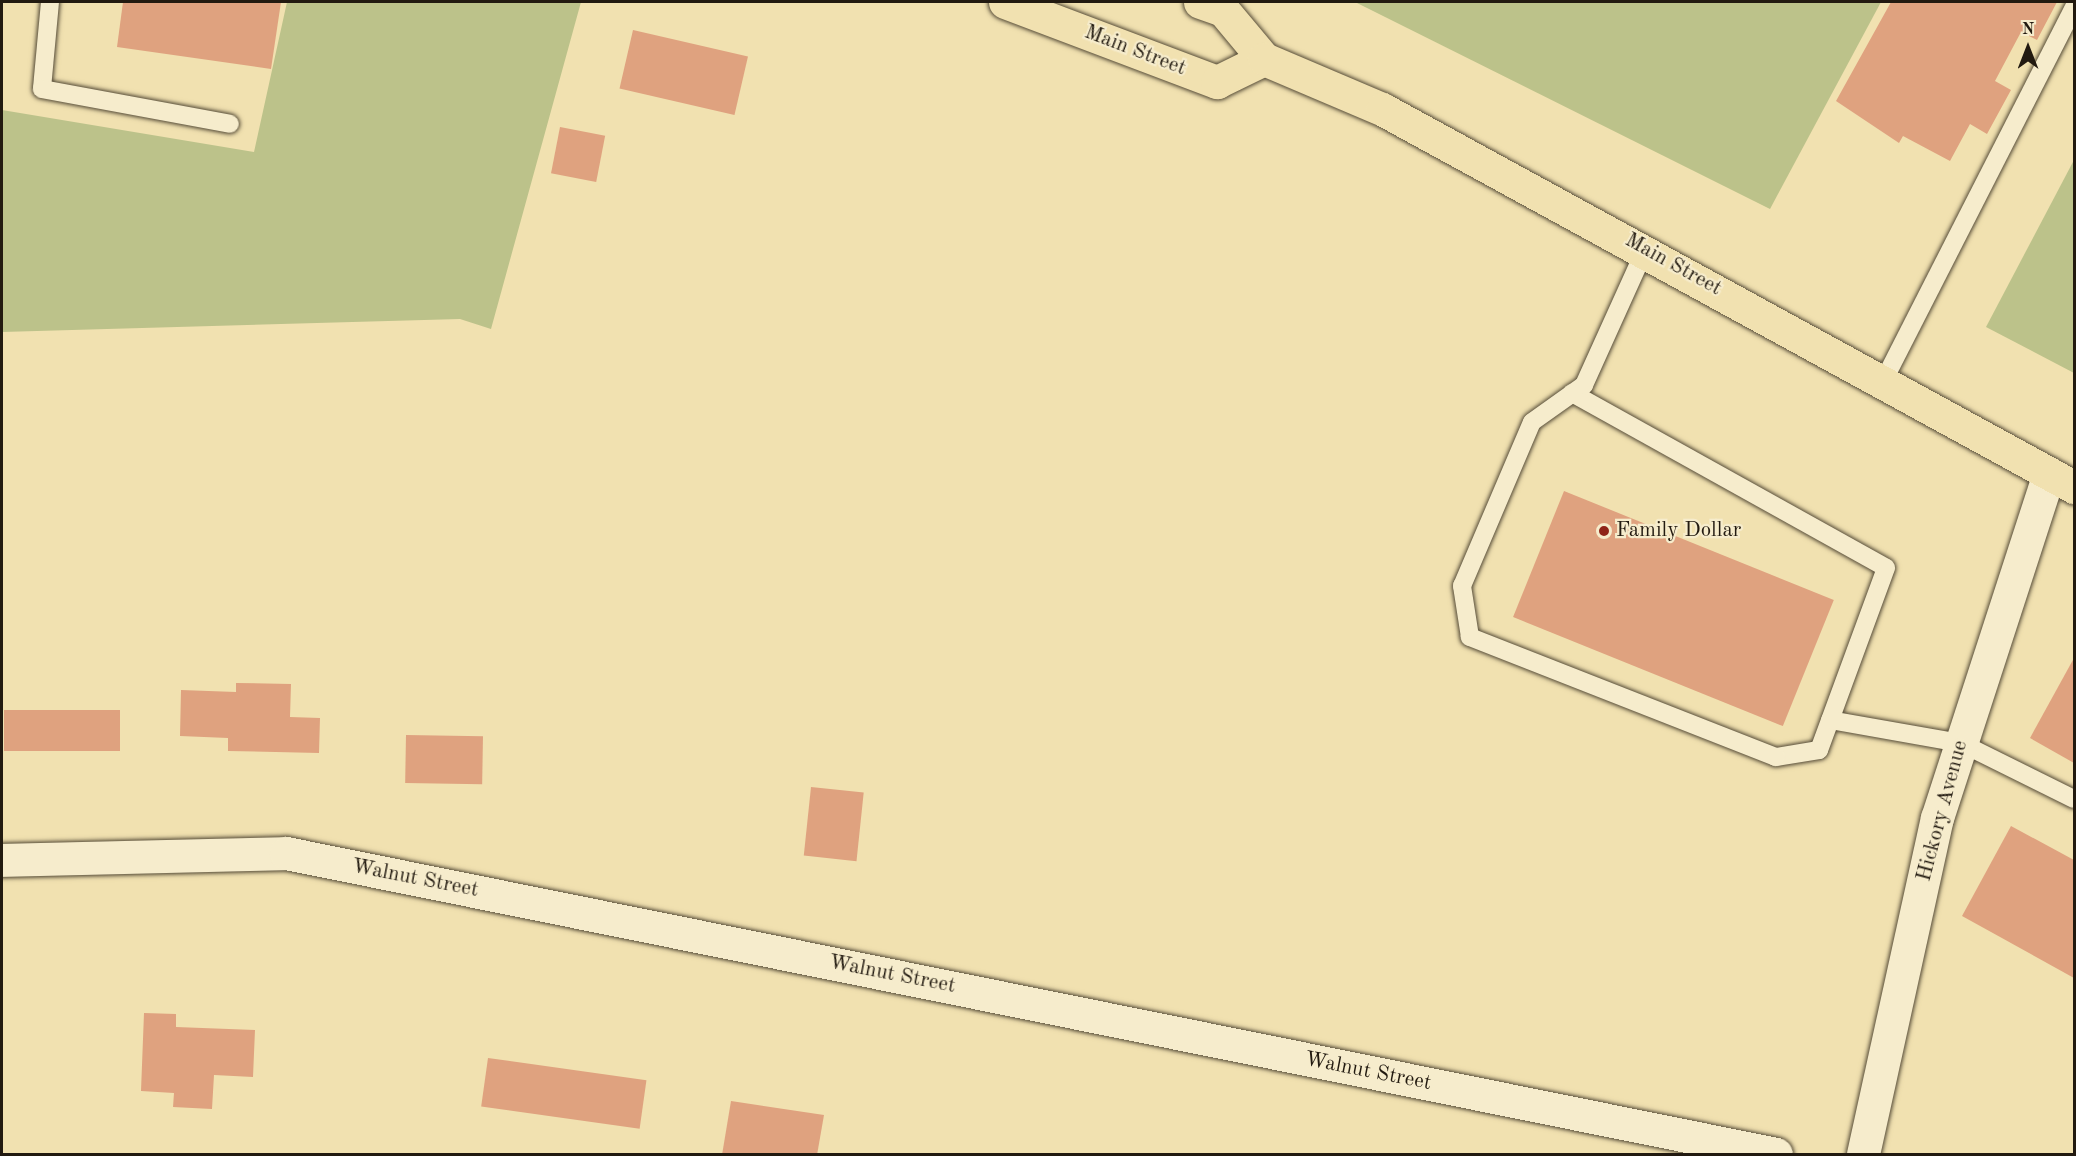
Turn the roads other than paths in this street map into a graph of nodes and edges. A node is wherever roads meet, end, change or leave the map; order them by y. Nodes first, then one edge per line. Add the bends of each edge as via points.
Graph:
1 (50, 2) edge
2 (1005, 2) edge
3 (1200, 2) edge
4 (2074, 7) edge
5 (1264, 59) junction
6 (230, 124) dead end
7 (1645, 250) junction
8 (1883, 381) junction
9 (1572, 393) junction
10 (2062, 480) edge
11 (1830, 720) junction
12 (1961, 742) junction
13 (2074, 799) edge
14 (2, 860) edge
15 (1776, 1155) edge
16 (1863, 1155) edge

1 - 6 lane via 42,90
2 - 5 main road, Main Street via 1217,82
3 - 5 main road, Main Street via 1223,10
4 - 8 lane
5 - 7 main road, Main Street via 1382,109
7 - 8 main road, Main Street
7 - 9 lane via 1584,384
8 - 10 main road, Main Street
9 - 11 lane via 1886,568
9 - 11 lane via 1532,422 1462,586 1470,637 1776,757 1819,750
10 - 12 street, Hickory Avenue
11 - 12 lane
12 - 13 lane
12 - 16 street, Hickory Avenue via 1937,818
14 - 15 street, Walnut Street via 286,853

